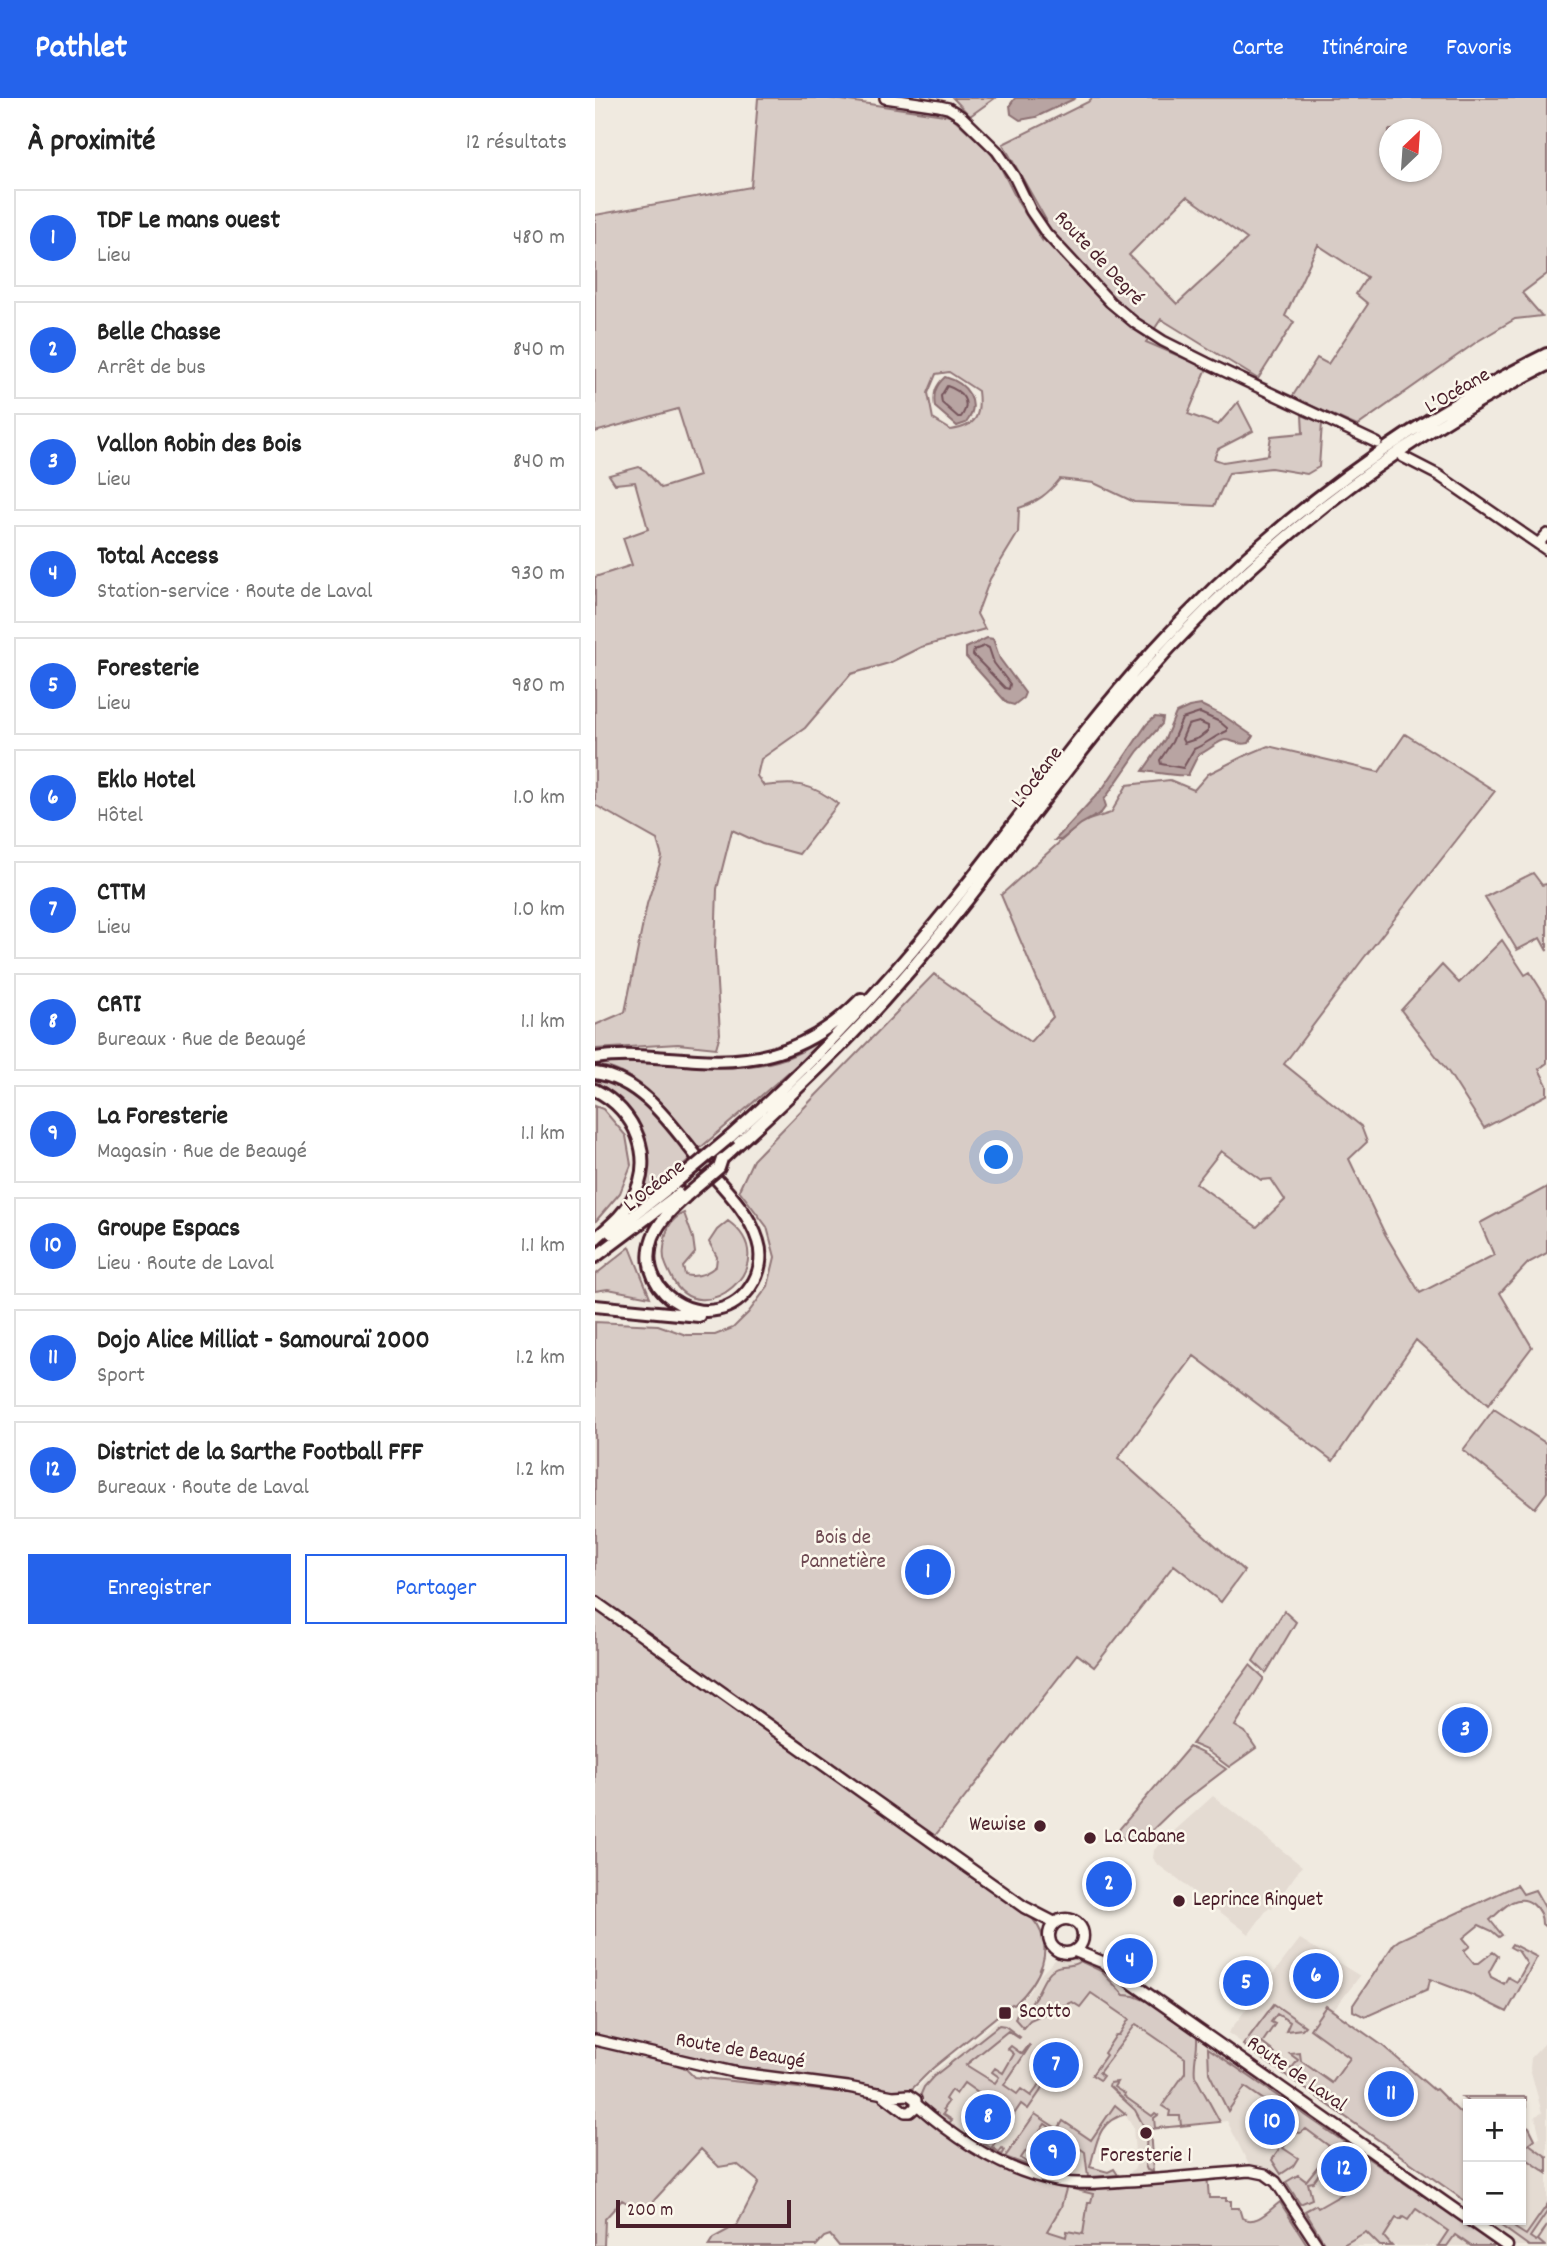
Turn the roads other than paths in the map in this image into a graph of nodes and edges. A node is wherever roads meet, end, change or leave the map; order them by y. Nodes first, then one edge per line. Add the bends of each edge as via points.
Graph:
1 (885, 98) edge
2 (1547, 354) edge
3 (1547, 365) edge
4 (1377, 443) dead end
5 (1403, 457) dead end
6 (1547, 534) edge
7 (1538, 544) junction
8 (1547, 550) edge
9 (914, 950) junction
10 (595, 1058) edge
11 (595, 1071) edge
12 (595, 1090) edge
13 (734, 1141) junction
14 (681, 1190) junction
15 (595, 1239) edge
16 (595, 1245) edge
17 (595, 1257) edge
18 (595, 1306) edge
19 (595, 1602) edge
20 (1024, 1907) junction
21 (1055, 1923) junction
22 (1049, 1933) junction
23 (1083, 1940) junction
24 (1075, 1951) junction
25 (1102, 1962) junction
26 (595, 2040) edge
27 (880, 2093) junction
28 (905, 2095) junction
29 (900, 2106) junction
30 (913, 2108) junction
31 (1463, 2215) edge
32 (1477, 2225) edge
33 (1318, 2246) edge
34 (1507, 2246) edge

1 - 4 street, Route de Degré via 948,108 961,116 997,150 1046,233 1135,323 1207,363
2 - 9 highway, L’Océane via 1457,402 1379,452 1307,506 1222,580 1114,695
3 - 13 highway, L’Océane via 1459,413 1372,470 1291,532 1230,587 1121,703 893,990 813,1075
5 - 7 street via 1438,475
6 - 7 street
7 - 8 street
9 - 10 highway via 903,954 835,1023 789,1049 720,1061
9 - 13 highway, L’Océane
11 - 14 highway via 630,1084 651,1103 750,1222 759,1244 758,1272 748,1291 726,1307 704,1311 679,1305 659,1287 652,1272 650,1250 655,1233
11 - 18 highway via 629,1080 656,1102 750,1216 761,1239 764,1260 752,1291 737,1305 716,1314
12 - 15 highway via 629,1117 642,1161 632,1199
13 - 14 highway, L’Océane, bridge
13 - 14 highway, L’Océane via 722,1159
14 - 16 highway, L’Océane
14 - 17 highway, L’Océane
19 - 20 main road
20 - 21 main road
20 - 22 main road
21 - 22 main road
21 - 23 main road via 1069,1919 1076,1923
22 - 24 main road via 1056,1950
23 - 24 main road
23 - 25 main road, Route de Laval
24 - 25 main road, Route de Laval
25 - 31 main road, Route de Laval
26 - 27 street, Route de Beaugé via 733,2072
27 - 28 street, Route de Beaugé
27 - 29 street, Route de Beaugé
28 - 29 street
28 - 30 street via 914,2098
29 - 30 street
30 - 33 street via 1007,2165 1058,2181 1089,2184 1250,2171 1265,2174 1276,2182
32 - 34 main road, Route de Laval

